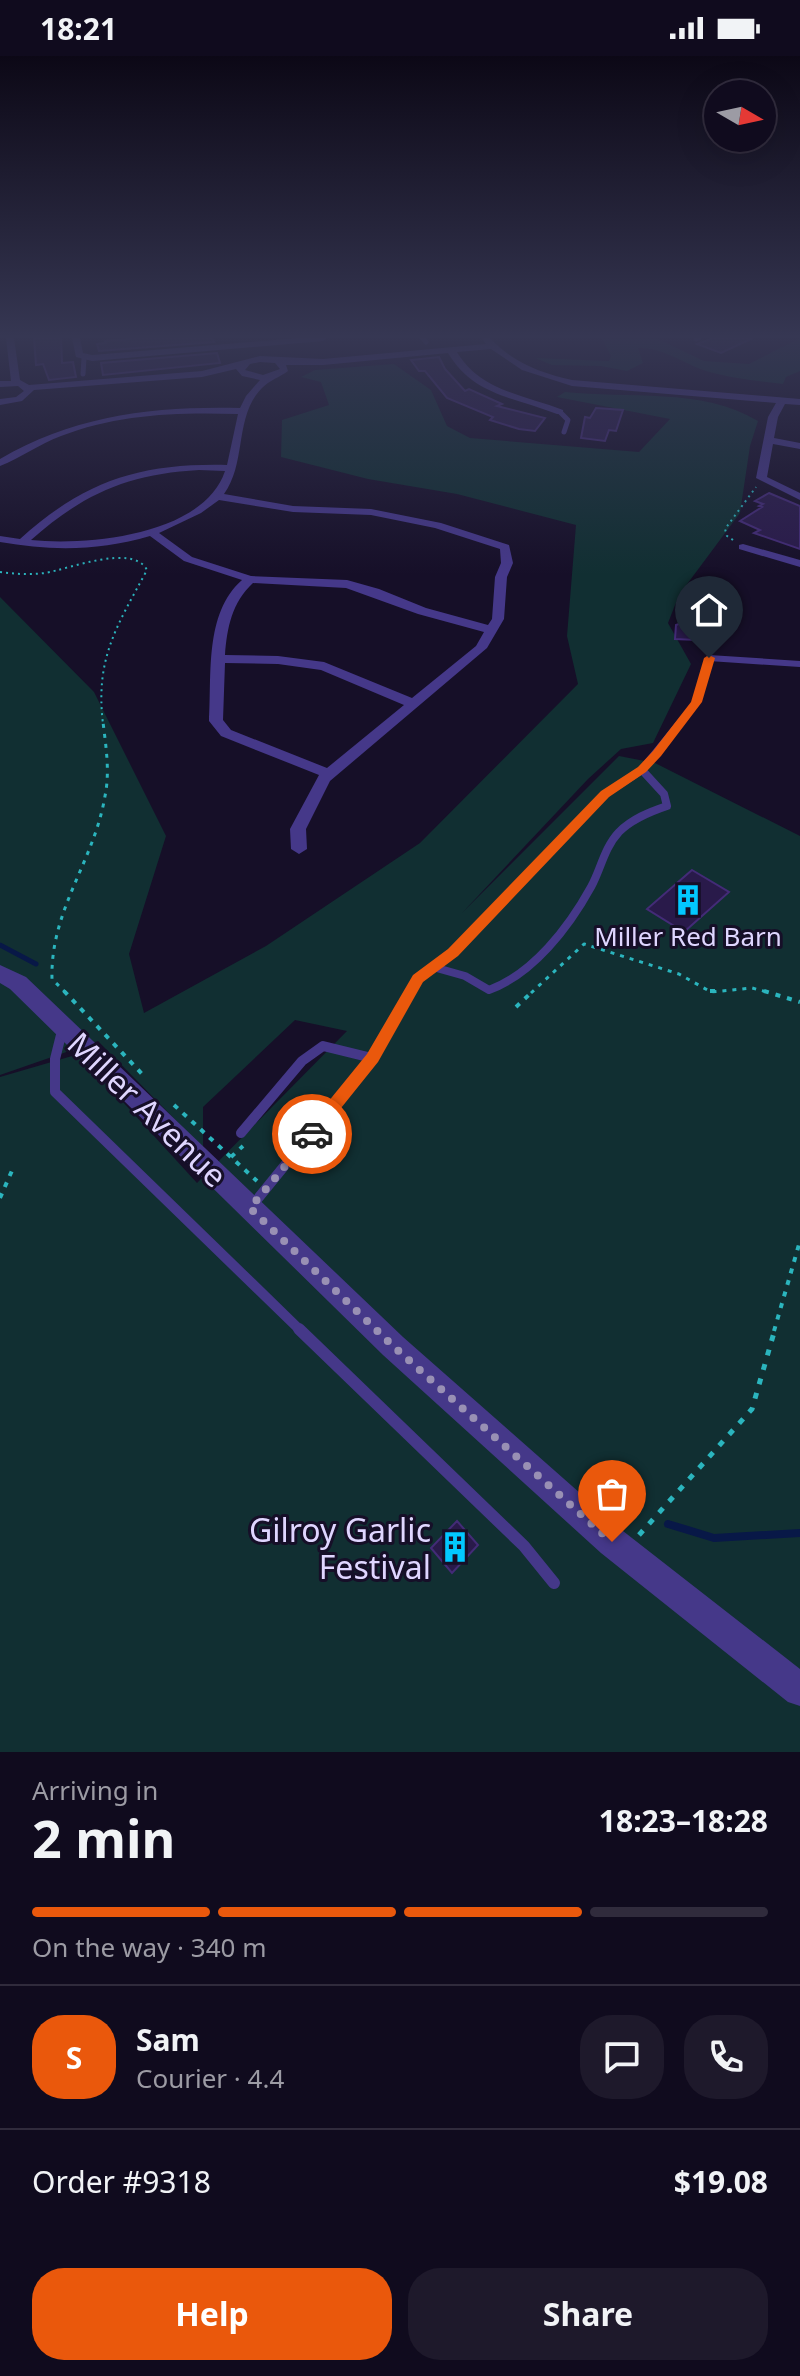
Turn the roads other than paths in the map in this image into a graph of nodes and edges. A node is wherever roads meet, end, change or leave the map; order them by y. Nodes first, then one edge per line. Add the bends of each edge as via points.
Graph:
1 (111, 417) edge
2 (242, 417) edge
3 (565, 417) edge
4 (773, 417) edge
5 (564, 432) dead end
6 (769, 440) junction
7 (800, 446) edge
8 (0, 463) edge
9 (231, 468) junction
10 (217, 496) junction
11 (800, 497) edge
12 (152, 533) junction
13 (0, 539) edge
14 (22, 543) junction
15 (743, 547) road end
16 (800, 564) edge
17 (250, 579) junction
18 (491, 630) junction
19 (220, 659) junction
20 (800, 664) edge
21 (414, 704) junction
22 (642, 770) junction
23 (329, 774) junction
24 (299, 849) dead end
25 (433, 967) junction
26 (0, 973) edge
27 (64, 1026) junction
28 (372, 1058) junction
29 (241, 1133) dead end
30 (258, 1199) junction
31 (554, 1583) dead end
32 (800, 1690) edge

1 - 8 street via 50,435
2 - 9 street
3 - 5 lane
4 - 6 street
6 - 7 street
6 - 11 street via 761,474 768,484
9 - 10 street
9 - 14 street via 161,470 107,483 55,511
10 - 12 street
10 - 18 street via 293,509 371,512 437,525 505,547 498,619
12 - 14 street via 81,545
12 - 17 street via 188,559
13 - 14 street
15 - 16 street
17 - 18 street via 347,584
17 - 19 street via 239,585 223,619
18 - 21 street via 481,648
19 - 21 street via 324,666
19 - 23 street via 216,721 226,733
20 - 22 lane via 709,658 697,702
21 - 23 street
22 - 25 lane via 605,794
22 - 25 lane via 664,794 667,806 636,817 613,838 592,885 561,931 515,976 489,990
23 - 24 street via 298,829
25 - 28 lane via 418,979
26 - 27 street, Miller Avenue
27 - 30 street, Miller Avenue
27 - 31 lane via 53,1071 55,1092 524,1546
28 - 29 lane via 323,1046 302,1061
28 - 30 lane
30 - 32 street, Miller Avenue via 393,1346 629,1557

